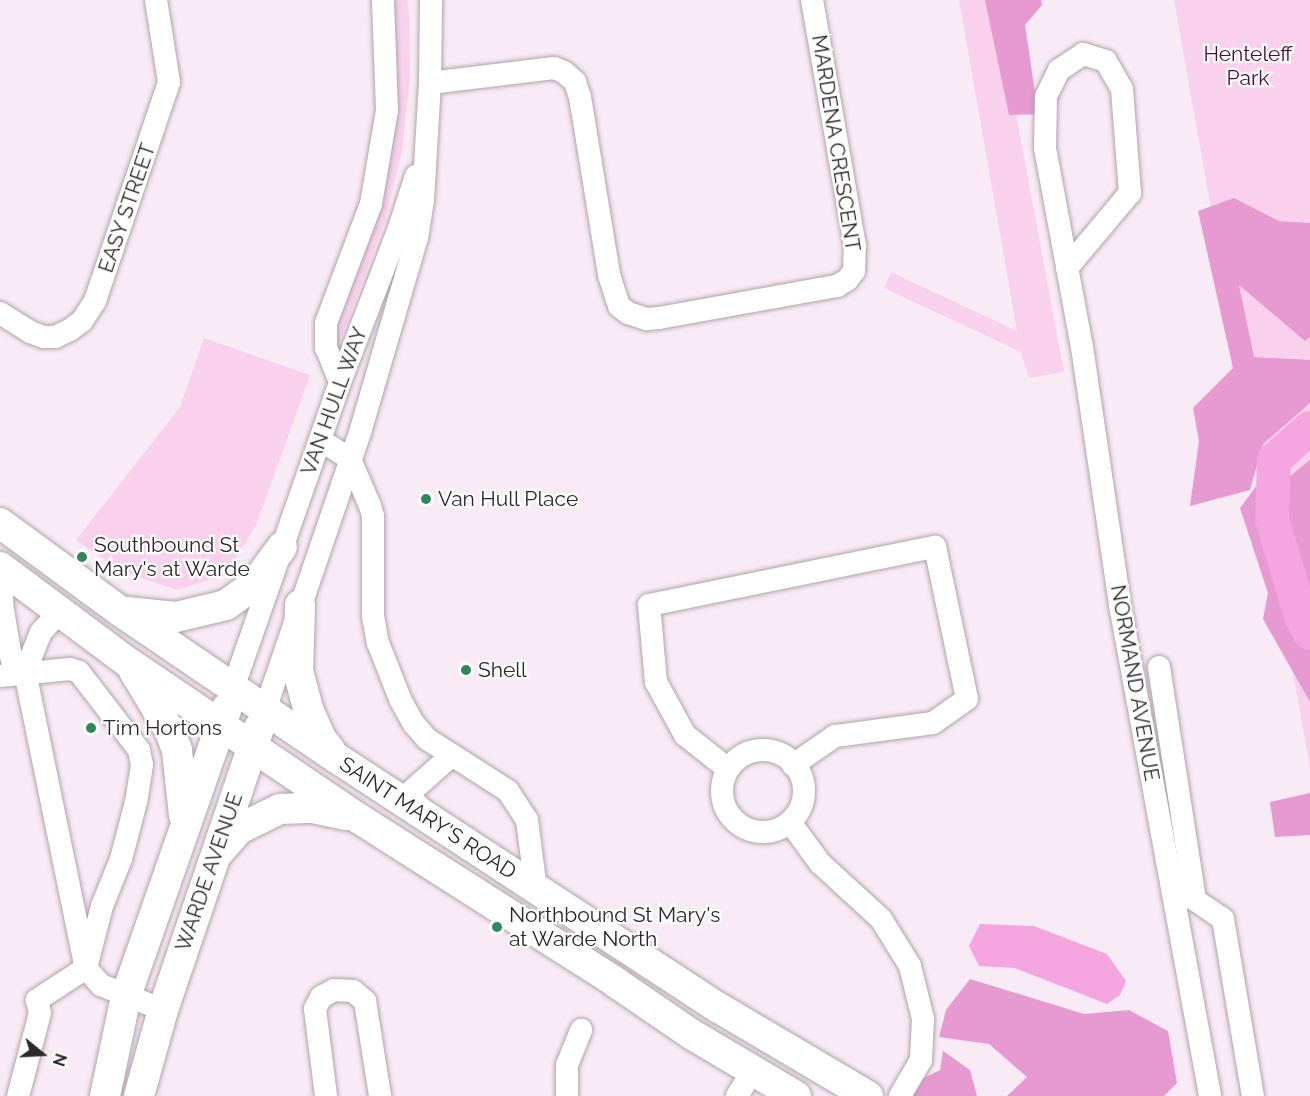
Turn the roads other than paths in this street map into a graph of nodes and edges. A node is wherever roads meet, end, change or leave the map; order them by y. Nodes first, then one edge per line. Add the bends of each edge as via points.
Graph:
1 (156, 0) edge
2 (383, 0) edge
3 (430, 0) edge
4 (812, 0) edge
5 (430, 83) junction
6 (427, 144) junction
7 (1067, 268) junction
8 (0, 313) edge
9 (340, 382) junction
10 (320, 440) junction
11 (350, 459) junction
12 (335, 507) junction
13 (373, 516) junction
14 (0, 523) edge
15 (282, 547) junction
16 (0, 568) edge
17 (300, 605) junction
18 (60, 611) junction
19 (120, 611) junction
20 (285, 650) joint
21 (243, 659) joint
22 (129, 663) junction
23 (1159, 667) dead end
24 (25, 672) junction
25 (0, 676) edge
26 (233, 688) junction
27 (265, 710) junction
28 (221, 725) junction
29 (253, 747) junction
30 (452, 755) junction
31 (338, 759) junction
32 (793, 765) junction
33 (728, 769) junction
34 (358, 818) junction
35 (790, 822) junction
36 (437, 824) junction
37 (185, 830) junction
38 (215, 857) junction
39 (537, 889) junction
40 (86, 968) junction
41 (126, 996) junction
42 (163, 1010) junction
43 (581, 1030) dead end
44 (753, 1070) junction
45 (18, 1096) edge
46 (105, 1096) edge
47 (139, 1096) edge
48 (326, 1096) edge
49 (380, 1096) edge
50 (567, 1096) edge
51 (737, 1096) edge
52 (796, 1096) edge
53 (868, 1096) edge
54 (900, 1096) edge
55 (1210, 1096) edge
56 (1253, 1096) edge

1 - 8 street, EASY STREET via 168,82 95,301 82,321 55,337 30,332
2 - 9 street via 387,110 370,204 326,323 326,348
3 - 5 street, VAN HULL WAY
4 - 5 street, MARDENA CRESCENT via 855,246 854,270 837,286 647,320 628,314 619,306 612,285 575,82 554,68
5 - 6 street, VAN HULL WAY
6 - 9 street, VAN HULL WAY
6 - 11 street, VAN HULL WAY via 417,238
7 - 7 street, NORMAND AVENUE via 1130,193 1122,89 1106,62 1083,54 1059,70 1046,97 1045,148
7 - 55 street, NORMAND AVENUE via 1120,605
9 - 10 street, VAN HULL WAY
10 - 11 street
10 - 15 street, VAN HULL WAY
11 - 12 street, VAN HULL WAY
11 - 13 street
12 - 13 street
12 - 17 street, VAN HULL WAY
13 - 30 street via 372,598 378,642 414,724 427,739
14 - 19 main road, SAINT MARY'S ROAD
15 - 19 main road via 254,585 226,605 176,617
15 - 21 street, VAN HULL WAY
16 - 18 main road, SAINT MARY'S ROAD
16 - 24 street via 10,652 13,664
17 - 20 street, VAN HULL WAY
17 - 31 main road via 297,652 302,688 319,733
18 - 22 main road, SAINT MARY'S ROAD
18 - 24 street via 41,632
19 - 26 main road, SAINT MARY'S ROAD
20 - 27 street, WARDE AVENUE
21 - 26 street, WARDE AVENUE
22 - 28 main road, SAINT MARY'S ROAD
22 - 37 main road via 170,731 177,750
23 - 56 street via 1196,900 1223,919
24 - 25 street
24 - 40 street
24 - 40 street via 79,672 139,750 142,765 136,802
26 - 27 main road, SAINT MARY'S ROAD
26 - 28 main road, WARDE AVENUE
27 - 29 main road, WARDE AVENUE
27 - 31 main road, SAINT MARY'S ROAD
28 - 29 main road, SAINT MARY'S ROAD
28 - 37 main road, WARDE AVENUE
29 - 34 main road, SAINT MARY'S ROAD
29 - 38 main road, WARDE AVENUE
30 - 36 street via 407,795
30 - 39 street via 508,791 527,820
31 - 36 main road, SAINT MARY'S ROAD
32 - 33 street via 777,753 764,750 737,759
32 - 33 street via 835,736 933,723 967,699 935,547 649,605 656,682 685,735
32 - 35 street via 803,784 803,798
33 - 35 street via 722,794 725,807 736,822 753,831 766,832
34 - 38 main road via 313,808 280,809 239,829
34 - 44 main road, SAINT MARY'S ROAD
35 - 54 street via 820,863 881,919 910,966 923,1019 921,1060
36 - 39 main road, SAINT MARY'S ROAD
37 - 41 main road, WARDE AVENUE
38 - 42 main road, WARDE AVENUE
39 - 53 main road, SAINT MARY'S ROAD via 719,1008
40 - 41 street via 101,986
40 - 45 street via 37,1000 40,1012
41 - 42 street
41 - 46 main road, WARDE AVENUE
42 - 47 main road, WARDE AVENUE
43 - 50 street via 567,1065
44 - 51 street
44 - 52 main road, SAINT MARY'S ROAD
48 - 49 street via 315,1009 321,997 334,990 353,992 365,1000

